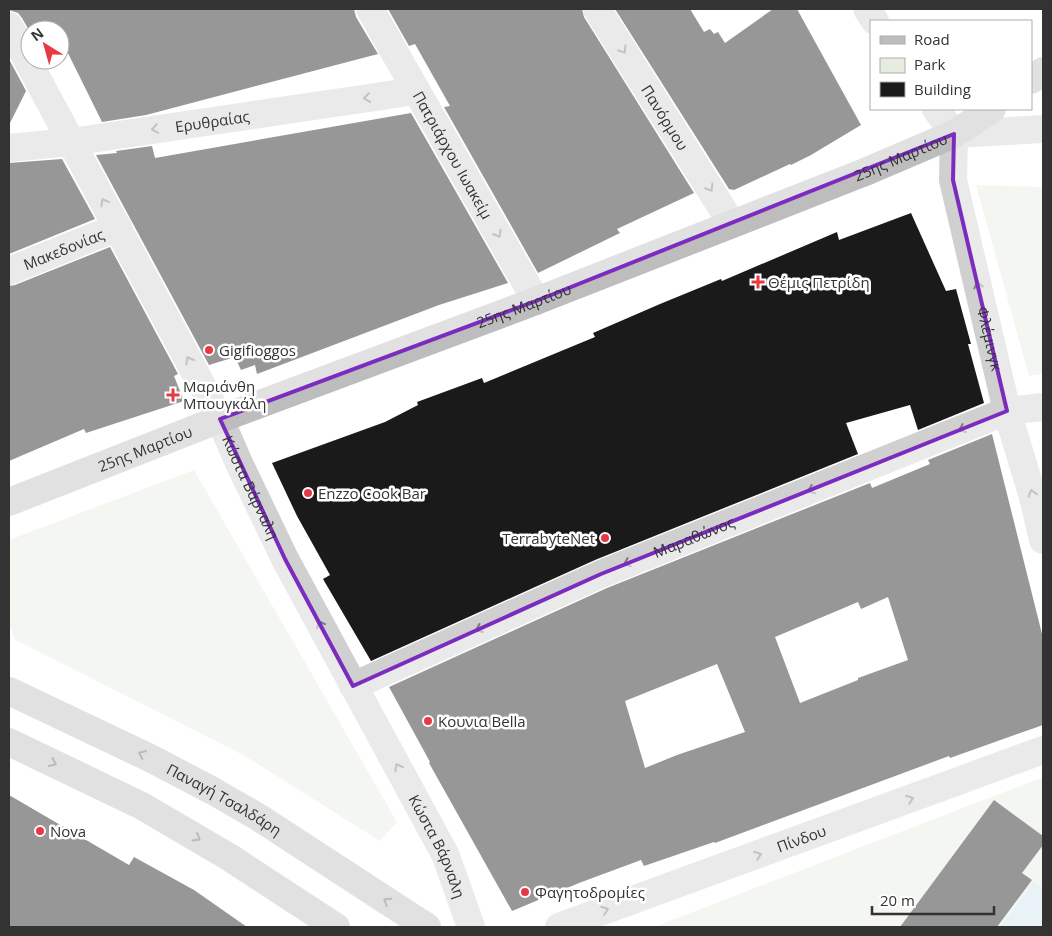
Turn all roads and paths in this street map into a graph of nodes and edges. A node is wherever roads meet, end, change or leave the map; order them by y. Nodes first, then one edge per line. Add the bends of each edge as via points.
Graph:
1 (370, 9) edge
2 (597, 9) edge
3 (867, 9) edge
4 (874, 20) edge
5 (9, 26) edge
6 (1043, 71) edge
7 (1032, 79) edge
8 (416, 91) junction
9 (937, 110) edge
10 (990, 110) edge
11 (1043, 129) edge
12 (954, 134) junction
13 (70, 142) junction
14 (9, 148) edge
15 (732, 224) junction
16 (118, 227) junction
17 (9, 271) edge
18 (536, 300) junction
19 (1043, 407) edge
20 (1007, 411) junction
21 (220, 419) junction
22 (9, 502) edge
23 (1043, 540) edge
24 (353, 686) junction
25 (9, 692) edge
26 (9, 742) edge
27 (1043, 750) edge
28 (336, 927) edge
29 (428, 927) edge
30 (471, 927) edge
31 (560, 927) edge

1 - 8 street, Πατριάρχου Ιωακείμ
2 -> 15 street, Πανόρμου
3 - 4 street
5 - 13 street, Κώστα Βάρναλη
6 - 7 street
8 -> 13 street, Ερυθραίας
8 -> 18 street, Πατριάρχου Ιωακείμ
9 - 12 street
10 - 12 street
11 - 12 street, 25ης Μαρτίου
12 - 15 street, 25ης Μαρτίου
20 -> 12 street, Φλέμινγκ via 954,180
13 - 14 street, Ερυθραίας
16 -> 13 street, Κώστα Βάρναλη
15 - 18 street, 25ης Μαρτίου
16 - 17 street, Μακεδονίας
21 -> 16 street, Κώστα Βάρναλη
18 - 21 street, 25ης Μαρτίου
19 - 20 street, Μαραθώνος
23 -> 20 street, Φλέμινγκ
20 -> 24 street, Μαραθώνος via 601,574
21 - 22 street, 25ης Μαρτίου
24 -> 21 street, Κώστα Βάρναλη via 285,559
30 -> 24 street, Κώστα Βάρναλη via 446,856
29 -> 25 street, Παναγή Τσαλδάρη via 258,816 152,759
26 -> 28 street via 142,806 229,857
31 -> 27 street, Πίνδου

